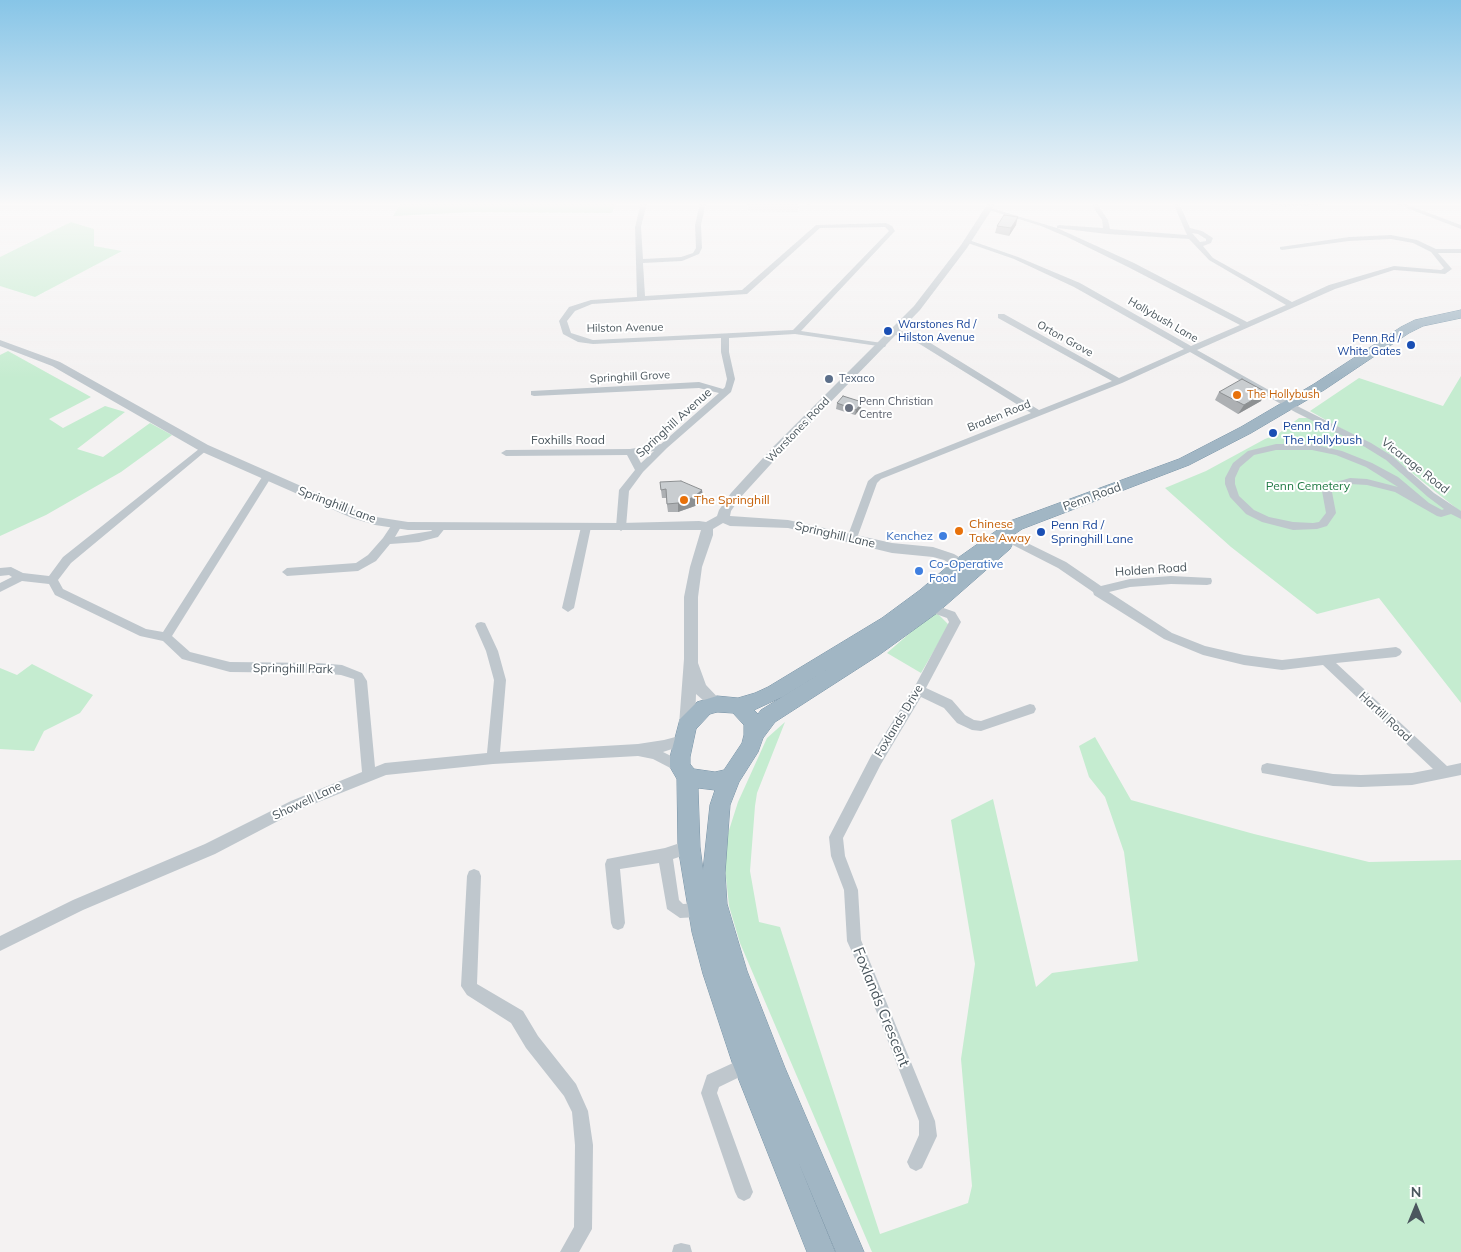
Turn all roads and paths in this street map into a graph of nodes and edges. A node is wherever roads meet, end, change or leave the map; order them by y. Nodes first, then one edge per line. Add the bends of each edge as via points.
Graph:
1 (640, 261) edge
2 (778, 261) edge
3 (863, 261) edge
4 (954, 261) edge
5 (1024, 261) edge
6 (1123, 261) edge
7 (1214, 261) edge
8 (1442, 261) edge
9 (641, 298) junction
10 (1290, 304) junction
11 (1461, 314) edge
12 (1001, 316) dead end
13 (1461, 320) edge
14 (1245, 324) junction
15 (795, 332) junction
16 (896, 332) junction
17 (725, 335) junction
18 (0, 343) edge
19 (882, 345) junction
20 (1190, 349) junction
21 (1119, 381) junction
22 (727, 392) junction
23 (534, 393) dead end
24 (1293, 407) junction
25 (1038, 413) junction
26 (664, 446) junction
27 (204, 448) junction
28 (630, 452) junction
29 (506, 453) dead end
30 (640, 470) junction
31 (267, 476) junction
32 (1425, 504) junction
33 (1452, 510) junction
34 (1461, 516) edge
35 (723, 518) junction
36 (398, 525) junction
37 (441, 526) junction
38 (586, 527) junction
39 (621, 527) junction
40 (708, 527) junction
41 (852, 538) junction
42 (1013, 540) junction
43 (388, 542) junction
44 (967, 568) junction
45 (0, 572) edge
46 (287, 572) dead end
47 (20, 578) junction
48 (52, 580) junction
49 (1207, 581) dead end
50 (0, 588) edge
51 (1098, 592) junction
52 (924, 605) junction
53 (568, 608) dead end
54 (487, 628) dead end
55 (166, 637) junction
56 (1396, 652) dead end
57 (691, 659) junction
58 (1326, 661) junction
59 (919, 690) junction
60 (717, 704) junction
61 (738, 706) junction
62 (1030, 709) dead end
63 (685, 732) junction
64 (754, 735) junction
65 (638, 750) junction
66 (493, 758) junction
67 (1267, 768) dead end
68 (1461, 770) edge
69 (684, 772) junction
70 (1445, 772) junction
71 (369, 774) junction
72 (730, 778) junction
73 (689, 847) junction
74 (837, 848) joint
75 (665, 855) junction
76 (474, 876) dead end
77 (698, 910) junction
78 (618, 923) dead end
79 (0, 944) edge
80 (746, 1065) junction
81 (916, 1162) dead end
82 (744, 1192) dead end
83 (569, 1252) edge
84 (822, 1252) edge
85 (850, 1252) edge

1 - 9 street
2 - 9 street, Hilston Avenue via 740,292
3 - 15 street, Hilston Avenue
4 - 16 street, Warstones Road
5 - 20 street, Hollybush Lane via 1077,285
6 - 14 street
7 - 10 street
8 - 10 street, Braden Road via 1447,270 1394,268
9 - 17 street, Hilston Avenue via 600,300 577,306 565,316 564,330 581,340 604,342
10 - 14 street, Braden Road
11 - 24 highway, Penn Road via 1419,322
12 - 21 street, Orton Grove
13 - 24 highway, Penn Road via 1417,333 1379,360
14 - 20 street, Braden Road
15 - 17 street, Hilston Avenue
15 - 19 street, Hilston Avenue
16 - 19 street, Warstones Road
16 - 25 street via 921,341
17 - 22 street, Springhill Avenue via 731,379
18 - 27 street, Springhill Lane via 56,364
19 - 35 street, Warstones Road via 777,450 735,496
20 - 21 street, Braden Road
20 - 24 street, Hollybush Lane
21 - 25 street, Braden Road
22 - 23 street, Springhill Grove via 699,385
22 - 26 street, Springhill Avenue
24 - 33 street, Vicarage Road via 1389,458
24 - 42 highway, Penn Road via 1251,440 1191,471
24 - 44 highway, Penn Road via 1184,462 1016,525
25 - 41 street, Braden Road via 878,477 873,481
26 - 28 street, Foxhills Road
26 - 30 street, Springhill Avenue
27 - 31 street, Springhill Lane
27 - 48 street via 67,560
28 - 29 street, Foxhills Road
28 - 30 street
30 - 39 street, Springhill Avenue via 624,490
31 - 36 street, Springhill Lane via 356,515
31 - 55 street
32 - 32 street via 1395,479 1369,465 1312,447 1276,447 1251,453 1236,464 1230,478 1235,497 1250,512 1266,520 1292,526 1323,524 1331,513 1327,491 1350,481 1387,487
32 - 33 street via 1441,514
33 - 34 street, Vicarage Road
35 - 40 street
35 - 41 street, Springhill Lane via 730,522 788,524
36 - 37 street, Springhill Lane
36 - 43 street
37 - 38 street, Springhill Lane
37 - 43 street via 434,534
38 - 39 street, Springhill Lane
38 - 53 street
39 - 40 street, Springhill Lane
40 - 57 street via 692,591 689,616
41 - 44 street, Springhill Lane via 892,548 940,554
42 - 44 highway, Penn Road
42 - 51 street via 1062,565
43 - 46 street via 358,567
44 - 52 highway, Penn Road
45 - 47 street via 11,571
47 - 48 street
47 - 50 street
48 - 55 street via 59,592 144,633
49 - 51 street, Holden Road via 1130,583
51 - 58 street via 1168,636 1203,650 1282,665
52 - 59 street, Foxlands Drive via 951,615 955,622
52 - 61 highway, Penn Road via 888,623 775,692
52 - 64 highway, Penn Road via 873,650 768,716
54 - 66 street via 500,680
55 - 71 street, Springhill Park via 186,656 230,667 318,668 342,670 358,676
56 - 58 street
57 - 60 street via 700,688
57 - 63 street
58 - 70 street, Hartill Road
59 - 62 street via 948,704 961,719 972,725 980,726
59 - 74 street, Foxlands Drive via 876,760 836,837
60 - 61 highway
60 - 63 highway via 704,708
61 - 64 highway via 753,722
63 - 65 street, Showell Lane via 664,746
63 - 69 highway
64 - 72 highway via 751,746
65 - 66 street, Showell Lane
65 - 69 street, Showell Lane via 656,754
66 - 71 street, Showell Lane via 385,768
67 - 70 street via 1326,779 1361,781 1412,779
68 - 70 street
69 - 72 highway via 706,781
69 - 73 highway
71 - 79 street, Showell Lane via 296,804 210,849 78,905
72 - 85 highway via 720,805 714,873 722,930 774,1072
73 - 75 street
73 - 77 highway
74 - 81 street, Foxlands Crescent via 851,890 854,941 927,1121 928,1136
75 - 77 street via 672,904 680,911
75 - 78 street via 612,864
76 - 83 street via 469,986 517,1017 532,1042 570,1090 580,1111 584,1145 583,1229
77 - 80 highway via 715,974
80 - 82 street via 713,1081 709,1093
80 - 84 highway

